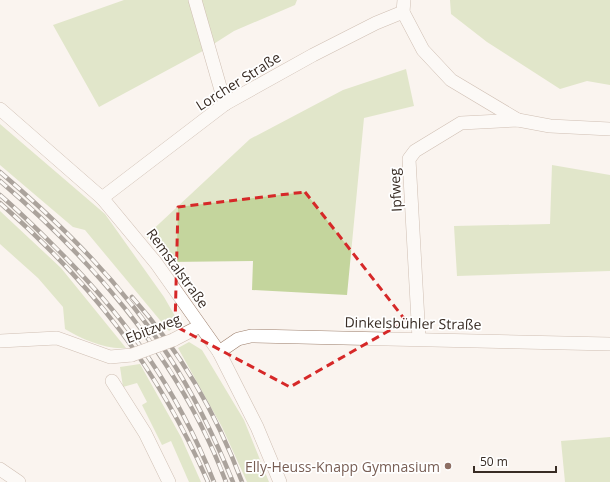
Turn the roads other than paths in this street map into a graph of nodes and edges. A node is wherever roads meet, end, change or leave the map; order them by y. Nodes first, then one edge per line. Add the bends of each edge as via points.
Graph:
1 (195, 0) edge
2 (403, 6) edge
3 (225, 104) junction
4 (0, 109) edge
5 (518, 120) junction
6 (610, 129) edge
7 (102, 198) junction
8 (200, 326) junction
9 (419, 339) junction
10 (0, 341) edge
11 (610, 344) edge
12 (220, 352) junction
13 (112, 381) dead end
14 (0, 469) edge
15 (20, 482) edge
16 (169, 482) edge
17 (280, 482) edge

1 - 3 street
2 - 3 street, Lorcher Straße
2 - 5 street via 423,50 451,80
3 - 7 street, Lorcher Straße
4 - 7 street, Remstalstraße
5 - 6 street via 550,126
5 - 9 street, Ipfweg via 461,123 420,148 409,159
7 - 8 street, Remstalstraße via 156,263
8 - 10 street, Ebitzweg, bridge via 173,340 132,355 110,357 57,338
8 - 12 street, Remstalstraße
9 - 11 street, Dinkelsbühler Straße
9 - 12 street, Dinkelsbühler Straße via 251,336 238,339
12 - 17 street, Remstalstraße via 257,426
13 - 16 street via 144,433
14 - 15 street

